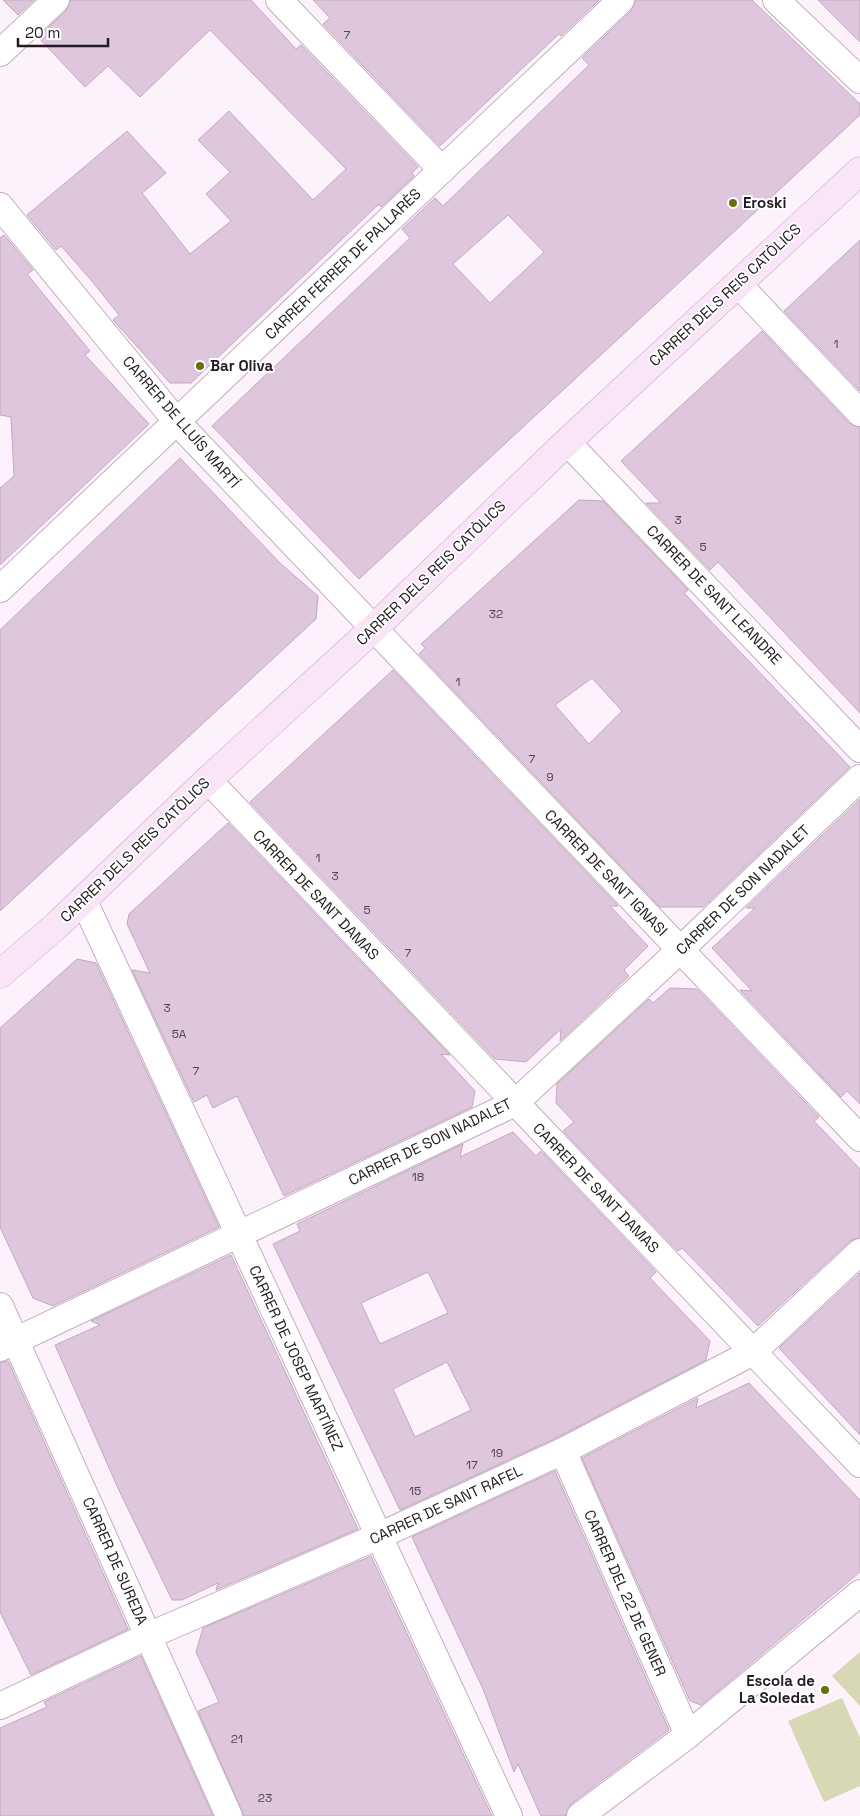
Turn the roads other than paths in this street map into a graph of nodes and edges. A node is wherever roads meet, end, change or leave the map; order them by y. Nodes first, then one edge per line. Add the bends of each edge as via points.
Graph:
1 (56, 0) edge
2 (279, 0) edge
3 (621, 0) edge
4 (776, 0) edge
5 (0, 54) edge
6 (860, 80) edge
7 (442, 170) junction
8 (860, 171) edge
9 (0, 206) edge
10 (738, 284) junction
11 (860, 413) edge
12 (177, 422) junction
13 (567, 442) junction
14 (0, 589) edge
15 (373, 629) junction
16 (860, 749) edge
17 (860, 778) edge
18 (208, 780) junction
19 (83, 899) junction
20 (680, 950) junction
21 (0, 974) edge
22 (515, 1103) junction
23 (860, 1138) edge
24 (238, 1234) junction
25 (860, 1252) edge
26 (0, 1306) edge
27 (8, 1344) edge
28 (753, 1352) junction
29 (563, 1451) junction
30 (860, 1464) edge
31 (379, 1536) junction
32 (860, 1592) edge
33 (148, 1636) junction
34 (0, 1706) edge
35 (688, 1735) junction
36 (229, 1816) edge
37 (509, 1816) edge
38 (580, 1816) edge

1 - 5 street
2 - 7 street
3 - 7 street, CARRER FERRER DE PALLARÈS
4 - 6 street
7 - 12 street, CARRER FERRER DE PALLARÈS
8 - 10 street, CARRER DELS REIS CATÒLICS
9 - 12 street, CARRER DE LLUÍS MARTÍ
10 - 11 street
10 - 13 street, CARRER DELS REIS CATÒLICS
12 - 14 street, CARRER FERRER DE PALLARÈS
12 - 15 street, CARRER DE LLUÍS MARTÍ
13 - 15 street, CARRER DELS REIS CATÒLICS
13 - 16 street, CARRER DE SANT LEANDRE
15 - 18 street, CARRER DELS REIS CATÒLICS
15 - 20 street, CARRER DE SANT IGNASI
17 - 20 street, CARRER DE SON NADALET
18 - 19 street, CARRER DELS REIS CATÒLICS
18 - 22 street, CARRER DE SANT DAMAS
19 - 21 street, CARRER DELS REIS CATÒLICS
19 - 24 street, CARRER DE JOSEP MARTÍNEZ
20 - 22 street, CARRER DE SON NADALET
20 - 23 street, CARRER DE SANT IGNASI
22 - 24 street, CARRER DE SON NADALET
22 - 28 street, CARRER DE SANT DAMAS
24 - 27 street, CARRER DE SON NADALET
24 - 31 street, CARRER DE JOSEP MARTÍNEZ
25 - 28 street, CARRER DE SANT RAFEL
26 - 27 street, CARRER DE SUREDA
27 - 33 street, CARRER DE SUREDA
28 - 29 street, CARRER DE SANT RAFEL
28 - 30 street, CARRER DE SANT DAMAS
29 - 31 street, CARRER DE SANT RAFEL
29 - 35 street, CARRER DEL 22 DE GENER
31 - 33 street, CARRER DE SANT RAFEL
31 - 37 street, CARRER DE JOSEP MARTÍNEZ
32 - 35 street
33 - 34 street, CARRER DE SANT RAFEL
33 - 36 street, CARRER DE SUREDA
35 - 38 street

